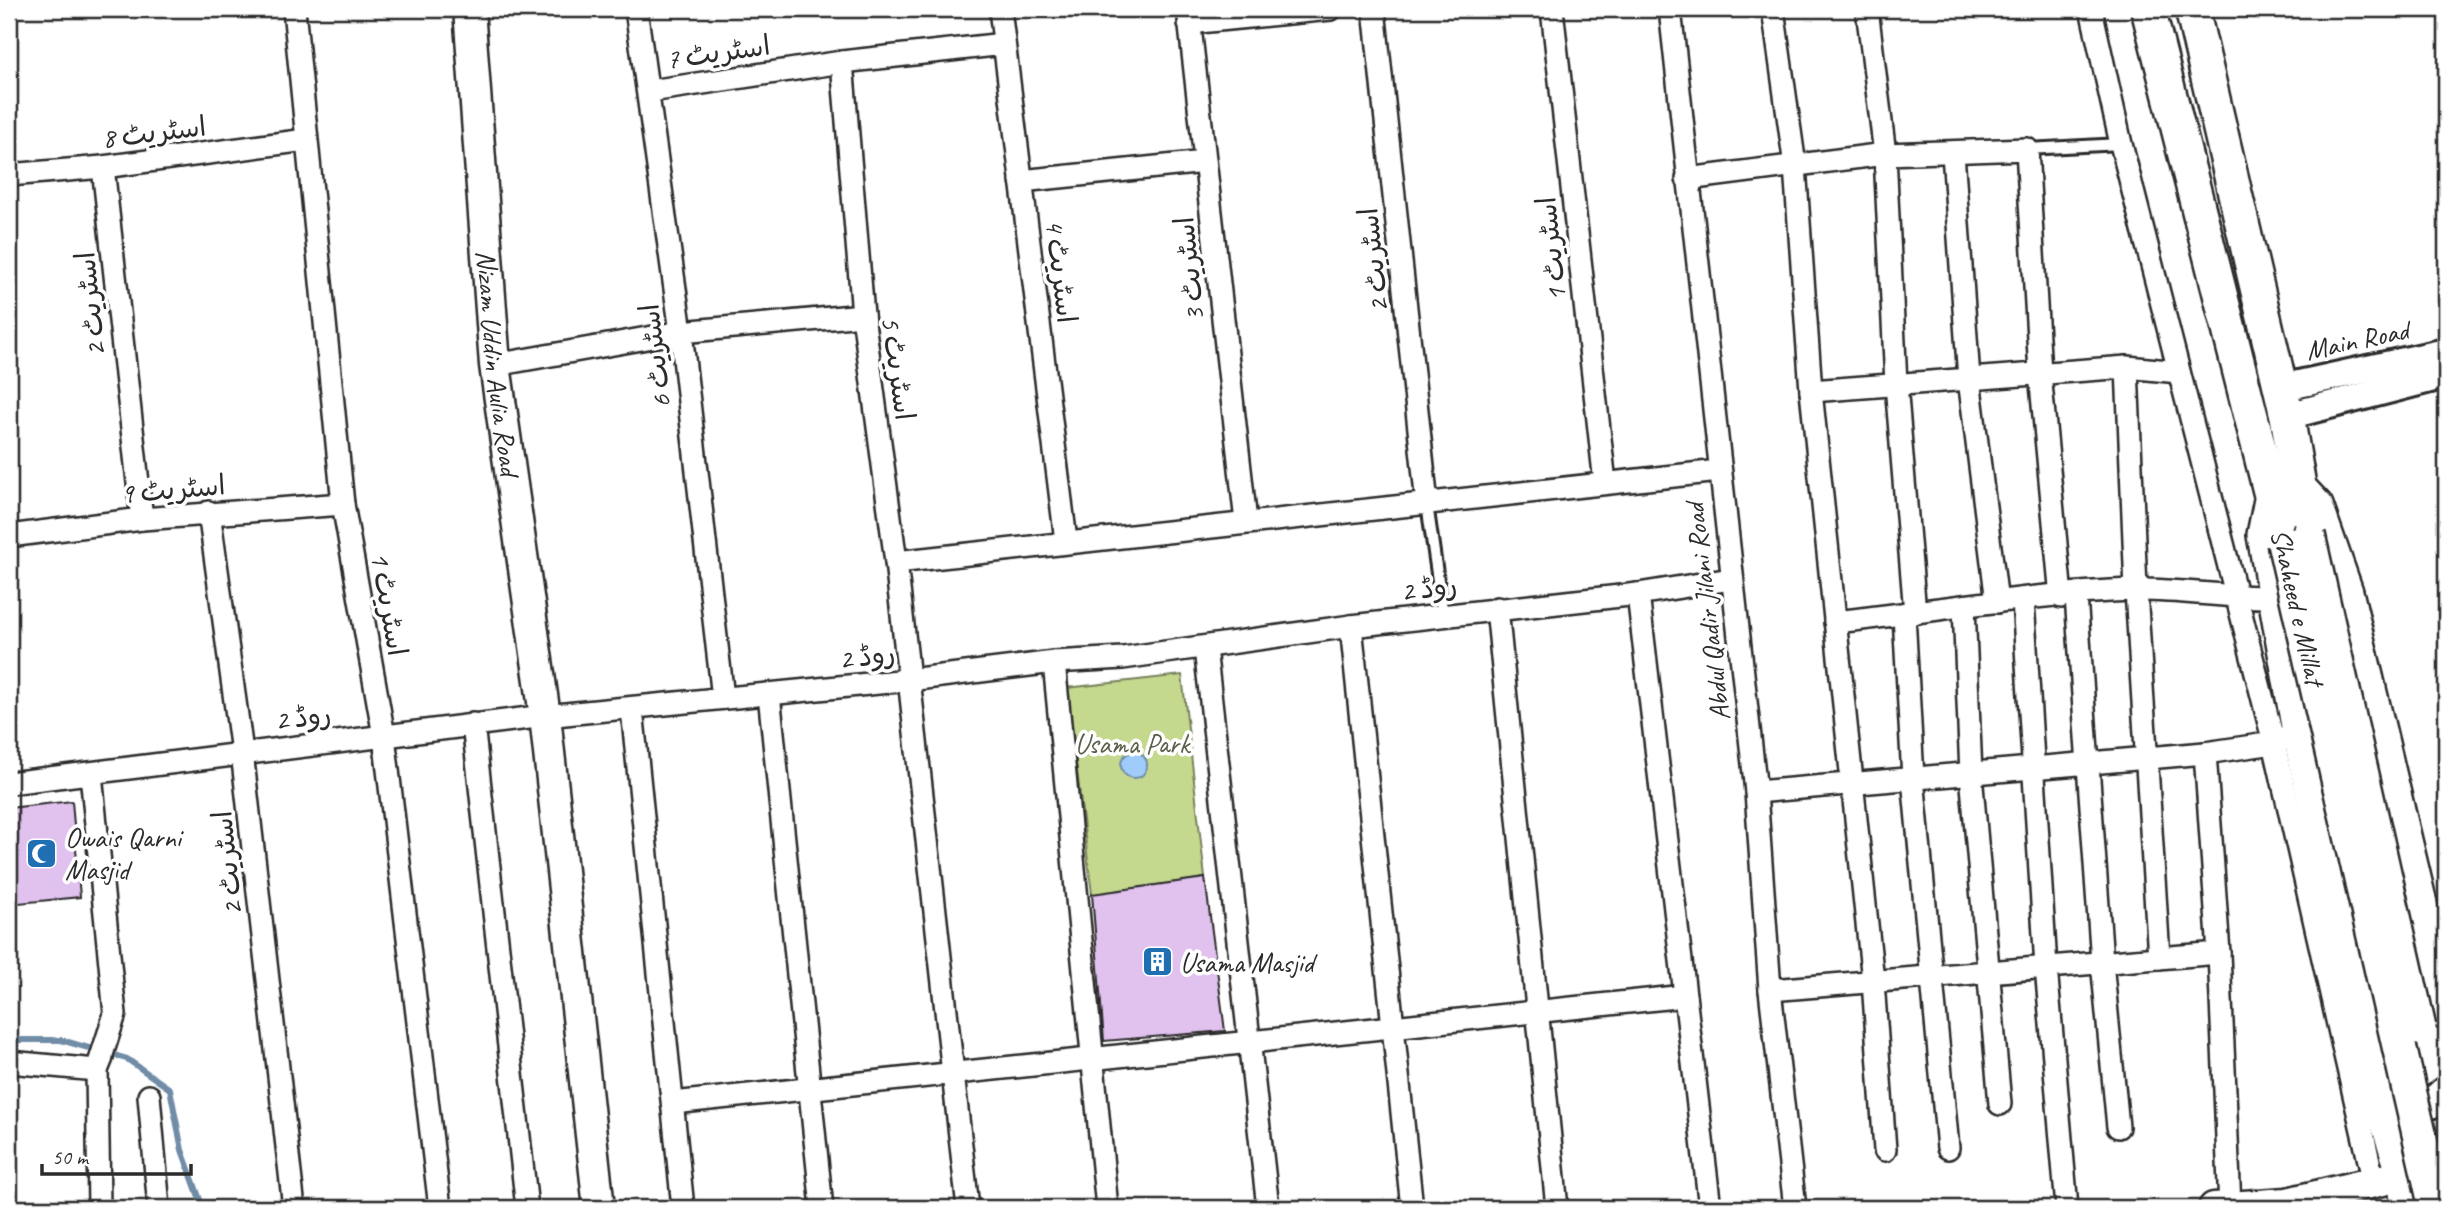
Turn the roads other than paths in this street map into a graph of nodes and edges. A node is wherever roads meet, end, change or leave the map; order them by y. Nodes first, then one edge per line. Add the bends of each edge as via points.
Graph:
1 (293, 9) edge
2 (468, 9) edge
3 (636, 9) edge
4 (1000, 9) edge
5 (1331, 9) edge
6 (1374, 9) edge
7 (1552, 9) edge
8 (1670, 9) edge
9 (1773, 9) edge
10 (1867, 9) edge
11 (2091, 9) edge
12 (2148, 9) edge
13 (2192, 9) edge
14 (1188, 16) edge
15 (1004, 44) junction
16 (842, 62) junction
17 (650, 90) junction
18 (306, 140) junction
19 (2121, 144) junction
20 (2027, 149) junction
21 (1953, 153) junction
22 (1885, 154) junction
23 (1205, 162) junction
24 (1795, 166) junction
25 (103, 167) junction
26 (9, 175) edge
27 (1687, 179) junction
28 (1021, 181) junction
29 (863, 315) junction
30 (681, 332) junction
31 (2446, 352) edge
32 (495, 365) junction
33 (2127, 367) junction
34 (2179, 372) junction
35 (2040, 373) junction
36 (2403, 374) junction
37 (2446, 375) edge
38 (1969, 379) junction
39 (1896, 384) junction
40 (1811, 391) junction
41 (2283, 402) junction
42 (1719, 471) junction
43 (1605, 483) junction
44 (2284, 493) junction
45 (343, 504) junction
46 (1427, 505) junction
47 (209, 512) junction
48 (142, 519) junction
49 (1246, 522) junction
50 (9, 536) edge
51 (2296, 538) junction
52 (1066, 541) junction
53 (896, 562) junction
54 (1731, 579) junction
55 (2136, 590) junction
56 (1638, 594) junction
57 (2068, 596) junction
58 (2273, 597) junction
59 (2238, 598) junction
60 (2022, 600) junction
61 (1997, 602) junction
62 (1964, 606) junction
63 (1497, 608) junction
64 (1910, 614) junction
65 (1443, 615) junction
66 (1835, 622) junction
67 (1351, 625) junction
68 (1205, 648) junction
69 (1054, 662) junction
70 (909, 680) junction
71 (769, 694) junction
72 (723, 698) junction
73 (632, 709) junction
74 (545, 716) junction
75 (473, 724) junction
76 (384, 736) junction
77 (2286, 737) junction
78 (242, 752) junction
79 (2205, 753) junction
80 (2145, 757) junction
81 (2086, 763) junction
82 (2032, 769) junction
83 (92, 774) junction
84 (1971, 774) junction
85 (1913, 778) junction
86 (9, 783) edge
87 (1850, 783) junction
88 (1756, 792) junction
89 (2219, 953) junction
90 (2159, 958) junction
91 (2102, 962) junction
92 (2046, 967) junction
93 (1988, 972) junction
94 (1933, 976) junction
95 (1873, 981) junction
96 (1770, 989) junction
97 (1685, 996) junction
98 (1538, 1013) junction
99 (2446, 1013) edge
100 (1395, 1025) junction
101 (1250, 1041) junction
102 (1092, 1057) junction
103 (9, 1062) edge
104 (100, 1063) junction
105 (954, 1072) junction
106 (2377, 1089) junction
107 (811, 1091) junction
108 (2446, 1091) edge
109 (149, 1096) dead end
110 (673, 1103) junction
111 (2000, 1104) dead end
112 (2118, 1127) dead end
113 (1948, 1148) dead end
114 (2446, 1149) edge
115 (1885, 1150) dead end
116 (2446, 1155) edge
117 (2389, 1179) junction
118 (2446, 1188) edge
119 (2287, 1206) edge
120 (99, 1208) edge
121 (159, 1208) edge
122 (294, 1208) edge
123 (440, 1208) edge
124 (527, 1208) edge
125 (599, 1208) edge
126 (683, 1208) edge
127 (822, 1208) edge
128 (968, 1208) edge
129 (1107, 1208) edge
130 (1268, 1208) edge
131 (1412, 1208) edge
132 (1557, 1208) edge
133 (1710, 1208) edge
134 (1795, 1208) edge
135 (2067, 1208) edge
136 (2222, 1208) edge
137 (2408, 1208) edge
138 (2436, 1208) edge

1 - 18 street, اسٹریٹ 1
2 - 32 main road, Nizam Uddin Aulia Road
3 - 17 street, اسٹریٹ 6
4 - 15 street, اسٹریٹ 4
5 - 14 street
6 - 46 street, اسٹریٹ 2
7 - 43 street, اسٹریٹ 1
8 - 27 street, Abdul Qadir Jilani Road
9 - 24 street
10 - 22 street
11 - 19 street
12 - 44 main road, Shaheed e Millat
13 - 41 main road, Shaheed e Millat
14 - 23 street, اسٹریٹ 3
15 - 16 street, اسٹریٹ 7
15 - 28 street, اسٹریٹ 4
16 - 17 street, اسٹریٹ 7
16 - 29 street, اسٹریٹ 5
17 - 30 street, اسٹریٹ 6
18 - 25 street, اسٹریٹ 8
18 - 45 street, اسٹریٹ 1
19 - 20 lane
19 - 34 street
20 - 21 street
20 - 35 street
21 - 22 street
21 - 38 street
22 - 24 street
22 - 39 street
23 - 28 street
23 - 49 street, اسٹریٹ 3
24 - 27 street
24 - 40 street
25 - 26 street, اسٹریٹ 8
25 - 48 street, اسٹریٹ 2
27 - 42 street, Abdul Qadir Jilani Road
28 - 52 street, اسٹریٹ 4
29 - 30 street
29 - 53 street, اسٹریٹ 5
30 - 32 street
30 - 72 street, اسٹریٹ 6
31 - 36 street, Main Road
32 - 74 main road, Nizam Uddin Aulia Road
33 - 34 street
33 - 35 street
33 - 55 street
34 - 59 street
35 - 38 street
35 - 57 street
36 - 37 street, Main Road
36 - 41 street, Main Road
38 - 39 street
38 - 61 street
39 - 40 street
39 - 64 street
40 - 66 street
41 - 44 main road, Shaheed e Millat
42 - 43 street
42 - 54 street, Abdul Qadir Jilani Road
43 - 46 street
44 - 51 main road, Shaheed e Millat
44 - 58 main road via 2264,535
44 - 99 main road via 2316,506 2346,592
45 - 47 street, اسٹریٹ 9
45 - 76 street, اسٹریٹ 1
46 - 49 street
46 - 65 lane
47 - 48 street, اسٹریٹ 9
47 - 78 street, اسٹریٹ 2
48 - 50 street, اسٹریٹ 9
49 - 52 street
51 - 114 main road, Shaheed e Millat, bridge
51 - 138 main road, Shaheed e Millat, bridge
52 - 53 street
53 - 70 street, اسٹریٹ 5
54 - 56 street, روڈ 2
54 - 88 street, Abdul Qadir Jilani Road
55 - 57 street
55 - 59 street
55 - 80 street
56 - 63 street, روڈ 2
56 - 97 street
57 - 60 street
57 - 81 street
58 - 59 street
58 - 77 main road
59 - 77 street
60 - 61 street
60 - 82 street
61 - 62 street
62 - 64 street
62 - 84 street
63 - 65 street, روڈ 2
63 - 98 street
64 - 66 street
64 - 85 street
65 - 67 street, روڈ 2
66 - 87 street
67 - 68 street, روڈ 2
67 - 100 street
68 - 69 street, روڈ 2
68 - 101 street
69 - 70 street, روڈ 2
69 - 102 street
70 - 71 street, روڈ 2
70 - 105 street, اسٹریٹ 5
71 - 72 street, روڈ 2
71 - 107 street
72 - 73 street, روڈ 2
73 - 74 street, روڈ 2
73 - 110 street
74 - 75 street, روڈ 2
74 - 125 main road, Nizam Uddin Aulia Road
75 - 76 street, روڈ 2
75 - 124 street
76 - 78 street, روڈ 2
76 - 123 street, اسٹریٹ 1
77 - 79 street
77 - 106 main road
77 - 117 street
78 - 83 street, روڈ 2
78 - 122 street, اسٹریٹ 2
79 - 80 street
79 - 89 street
80 - 81 street
80 - 90 street
81 - 82 street
81 - 91 street
82 - 84 street
82 - 92 street
83 - 86 street, روڈ 2
83 - 104 street via 115,1014
84 - 85 street
84 - 93 street
85 - 87 street
85 - 94 street
87 - 88 street
87 - 95 street
88 - 96 street, Abdul Qadir Jilani Road
89 - 90 street
89 - 136 street
90 - 91 street
91 - 92 street
91 - 112 street
92 - 93 street
92 - 135 street
93 - 94 street
93 - 111 street
94 - 95 street
94 - 113 street
95 - 96 street
95 - 115 street
96 - 134 street, Abdul Qadir Jilani Road
97 - 98 street
97 - 133 street
98 - 100 street
98 - 132 street
100 - 101 street
100 - 131 street
101 - 102 street
101 - 130 street
102 - 105 street
102 - 129 street
103 - 104 street
104 - 120 street
105 - 107 street
105 - 128 street, اسٹریٹ 5
106 - 108 main road via 2397,1105 2409,1108 2434,1102
106 - 117 main road
107 - 110 street
107 - 127 street
109 - 121 street
110 - 126 street
116 - 117 street via 2435,1164
117 - 118 main road
117 - 119 main road
117 - 137 main road
119 - 136 main road

